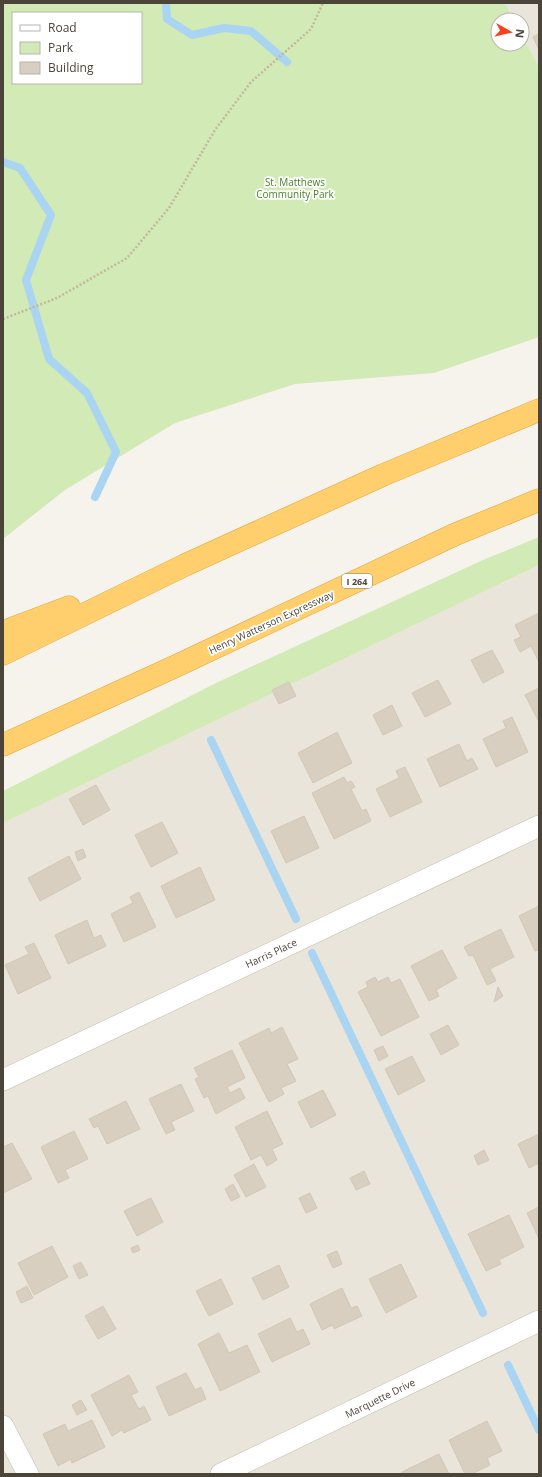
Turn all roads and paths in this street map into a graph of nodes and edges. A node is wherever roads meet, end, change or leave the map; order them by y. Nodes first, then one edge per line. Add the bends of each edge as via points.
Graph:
1 (323, 3) edge
2 (3, 319) edge
3 (539, 410) edge
4 (539, 500) edge
5 (185, 565) junction
6 (3, 632) edge
7 (3, 654) edge
8 (176, 666) junction
9 (3, 745) edge
10 (3, 758) edge
11 (539, 826) edge
12 (3, 1080) edge
13 (539, 1321) edge
14 (3, 1426) edge
15 (28, 1474) edge
16 (221, 1474) edge

1 - 2 path via 311,29 251,82 215,130 169,208 127,258 57,298
3 - 5 highway via 383,474
4 - 8 highway, Henry Watterson Expressway / I 264 via 456,534
5 - 6 highway
5 - 7 highway
8 - 9 highway, Henry Watterson Expressway / I 264
8 - 10 highway
11 - 12 street, Harris Place
13 - 16 street, Marquette Drive
14 - 15 street

